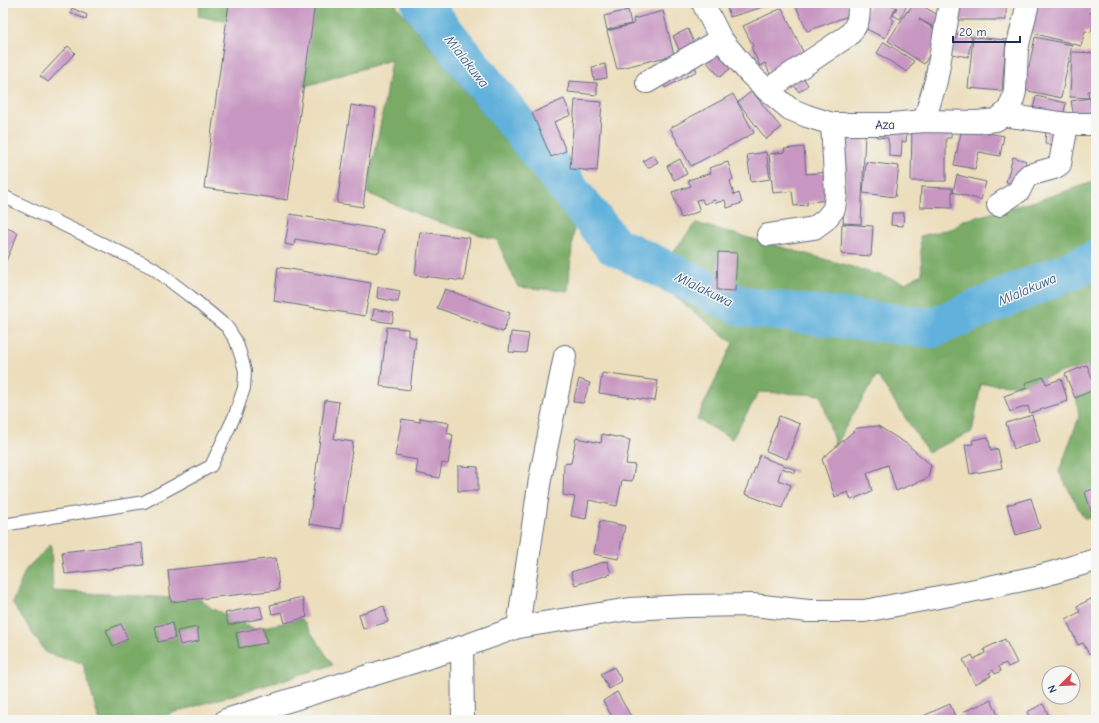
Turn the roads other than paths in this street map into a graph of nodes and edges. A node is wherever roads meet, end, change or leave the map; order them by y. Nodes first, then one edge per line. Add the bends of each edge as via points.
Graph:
1 (703, 3) edge
2 (859, 3) edge
3 (950, 3) edge
4 (1028, 3) edge
5 (721, 39) junction
6 (647, 82) dead end
7 (767, 90) junction
8 (1003, 115) junction
9 (924, 121) junction
10 (832, 124) junction
11 (1066, 124) junction
12 (1096, 124) edge
13 (3, 196) edge
14 (998, 205) dead end
15 (768, 235) dead end
16 (565, 356) dead end
17 (3, 525) edge
18 (1096, 560) edge
19 (518, 627) junction
20 (462, 647) junction
21 (226, 720) edge
22 (463, 720) edge

1 - 5 street, Aza
2 - 7 street via 859,17 855,28 849,34
3 - 9 street via 936,81
4 - 8 street via 1017,49 1013,100
5 - 6 street
5 - 7 street, Aza via 748,73
7 - 10 street, Aza via 790,109
8 - 9 street, Aza via 996,120 977,122
8 - 11 street
9 - 10 street, Aza
10 - 15 street via 836,194 834,209 814,228
11 - 12 street
11 - 14 street via 1060,164 1029,175 1020,191
13 - 17 lane via 153,268 227,327 236,342 245,371 244,388 235,415 211,466 144,502
16 - 19 street via 540,479
18 - 19 street via 1026,579 864,611 808,611 754,605 688,606 630,609
19 - 20 street
20 - 21 street
20 - 22 street

